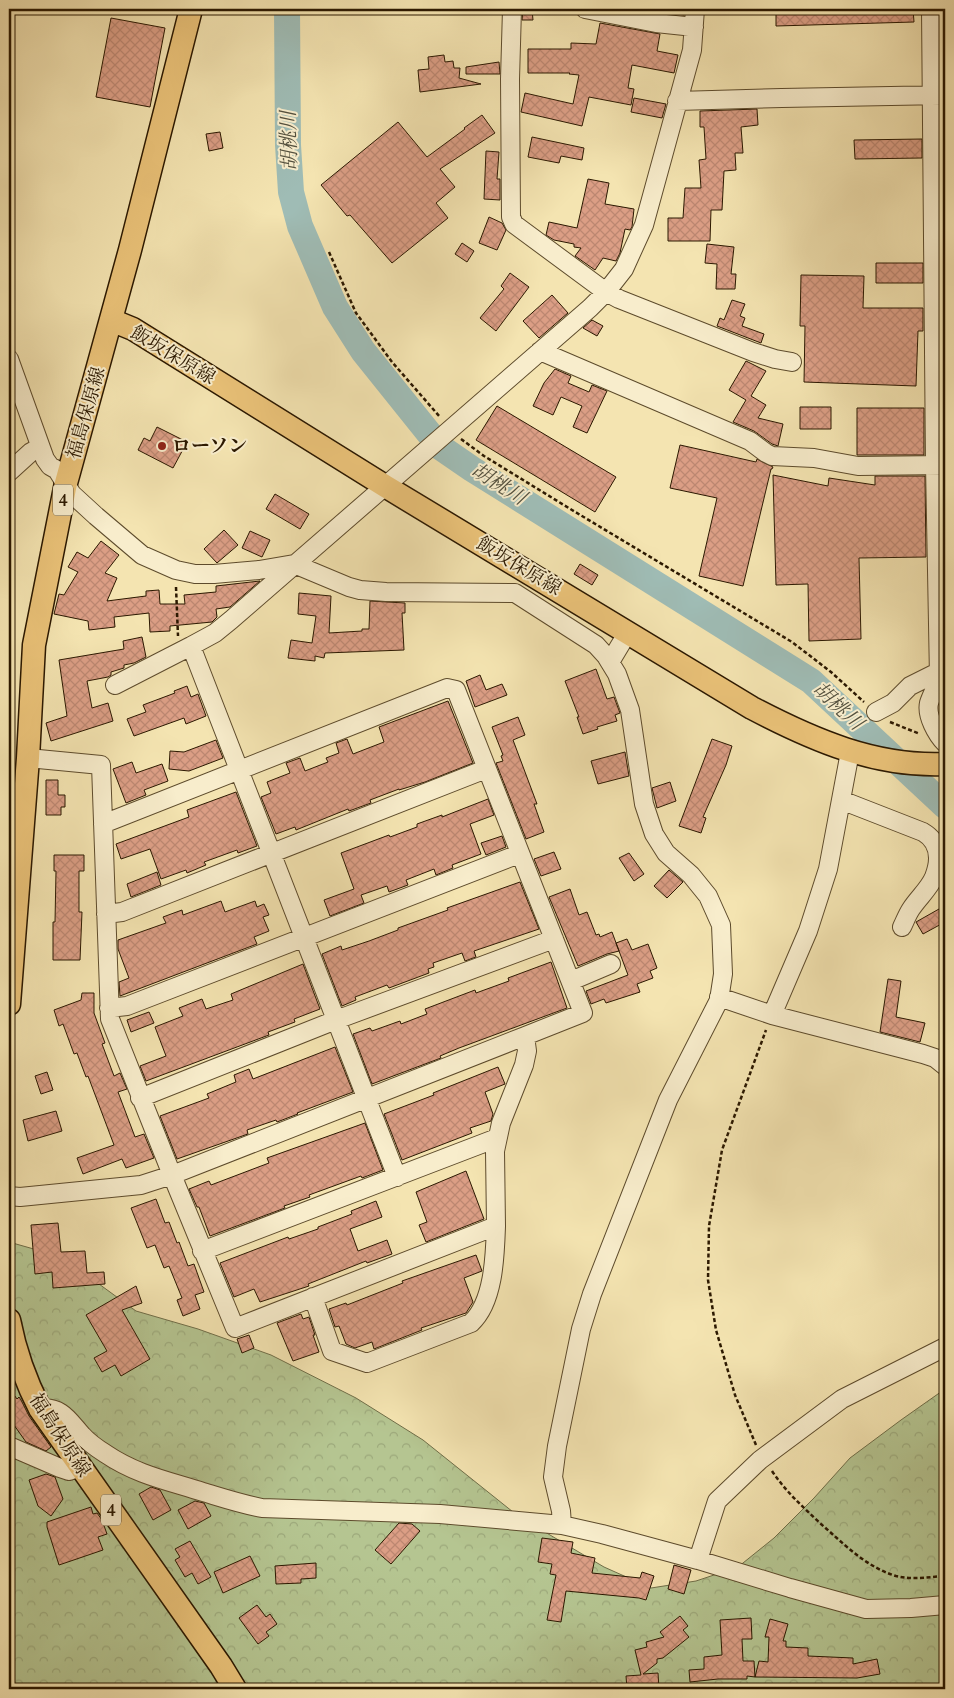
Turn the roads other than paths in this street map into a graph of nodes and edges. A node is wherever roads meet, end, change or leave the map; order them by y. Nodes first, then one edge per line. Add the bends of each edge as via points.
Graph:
1 (191, 9) edge
2 (512, 9) edge
3 (585, 9) edge
4 (696, 9) edge
5 (931, 9) edge
6 (694, 27) junction
7 (939, 96) edge
8 (677, 101) junction
9 (939, 282) edge
10 (606, 292) junction
11 (111, 320) junction
12 (540, 352) junction
13 (9, 360) edge
14 (792, 362) dead end
15 (40, 447) junction
16 (940, 465) edge
17 (9, 472) edge
18 (66, 483) junction
19 (386, 486) junction
20 (294, 564) junction
21 (628, 632) junction
22 (185, 649) junction
23 (610, 662) junction
24 (942, 677) edge
25 (115, 685) dead end
26 (876, 712) road end
27 (945, 750) edge
28 (852, 752) junction
29 (28, 758) junction
30 (486, 769) junction
31 (239, 770) junction
32 (841, 800) junction
33 (103, 824) junction
34 (272, 853) junction
35 (519, 854) junction
36 (106, 914) junction
37 (902, 927) dead end
38 (304, 937) junction
39 (554, 939) junction
40 (611, 964) dead end
41 (571, 981) junction
42 (719, 997) junction
43 (9, 1004) edge
44 (109, 1008) junction
45 (772, 1015) junction
46 (336, 1020) junction
47 (524, 1036) junction
48 (945, 1066) edge
49 (140, 1098) junction
50 (367, 1099) junction
51 (497, 1138) junction
52 (172, 1175) junction
53 (397, 1177) junction
54 (9, 1196) edge
55 (496, 1226) junction
56 (202, 1251) junction
57 (313, 1297) junction
58 (9, 1320) edge
59 (945, 1347) edge
60 (40, 1409) junction
61 (9, 1446) edge
62 (81, 1467) junction
63 (562, 1525) junction
64 (698, 1560) junction
65 (945, 1605) edge
66 (235, 1689) edge

1 - 11 main road, 福島保原線 / 4
2 - 10 street via 511,217 514,224
3 - 6 street
4 - 6 street
5 - 7 street
6 - 8 street via 692,50
7 - 8 street
7 - 9 street
8 - 10 street via 644,225 624,269
9 - 16 street
10 - 12 street
10 - 14 street via 753,352
11 - 18 main road, 福島保原線 / 4
11 - 19 main road, 飯坂保原線 via 133,329
12 - 16 street via 750,441 772,456 814,458 858,466
12 - 19 street
13 - 15 street
15 - 17 street
15 - 18 street via 50,466
16 - 24 street
18 - 20 street via 78,500 142,555 176,570 214,574
18 - 29 main road, 福島保原線 / 4 via 34,645
19 - 20 street
19 - 21 main road, 飯坂保原線
20 - 22 street via 215,633
20 - 23 street via 360,590 515,593 596,645
21 - 23 street
21 - 28 main road, 飯坂保原線 via 752,708 795,731
22 - 25 street
22 - 31 street
23 - 42 street via 630,710 644,804 654,834 666,853 691,875 708,896 721,925
24 - 26 street via 934,674 910,686 893,703
24 - 27 street via 929,711
27 - 28 main road, 飯坂保原線 via 920,764
28 - 32 street
29 - 33 street via 101,765
29 - 43 main road, 福島保原線 / 4
30 - 31 street via 456,690 447,688
30 - 34 street
30 - 35 street
31 - 33 street
31 - 34 street
32 - 37 street via 923,832 934,840 938,859 934,877
32 - 45 street via 821,894
33 - 36 street
34 - 36 street via 122,912
34 - 38 street
35 - 38 street
35 - 39 street
36 - 44 street
38 - 44 street via 127,1006
38 - 46 street
39 - 41 street
39 - 46 street
40 - 41 street
41 - 47 street via 583,1013
42 - 45 street
42 - 63 street via 668,1100 581,1329 553,1477
44 - 49 street via 110,1019
45 - 48 street via 923,1054
46 - 49 street
46 - 50 street
47 - 50 street
47 - 51 street via 527,1051 524,1065
49 - 52 street
50 - 52 street
50 - 53 street
51 - 53 street
51 - 55 street
52 - 54 street via 141,1185
52 - 56 street
53 - 56 street
55 - 57 street
55 - 57 street via 493,1272 479,1315 471,1323 367,1363 332,1350
56 - 57 street via 236,1328
58 - 60 main road, 福島保原線 / 4 via 18,1360
59 - 64 street via 842,1399 762,1458 717,1501
60 - 62 main road, 福島保原線 / 4
60 - 63 street via 50,1407 57,1410 95,1446 139,1473 234,1503 262,1508 440,1514
61 - 62 street via 69,1471
62 - 66 main road, 福島保原線 / 4
63 - 64 street
64 - 65 street via 866,1609

